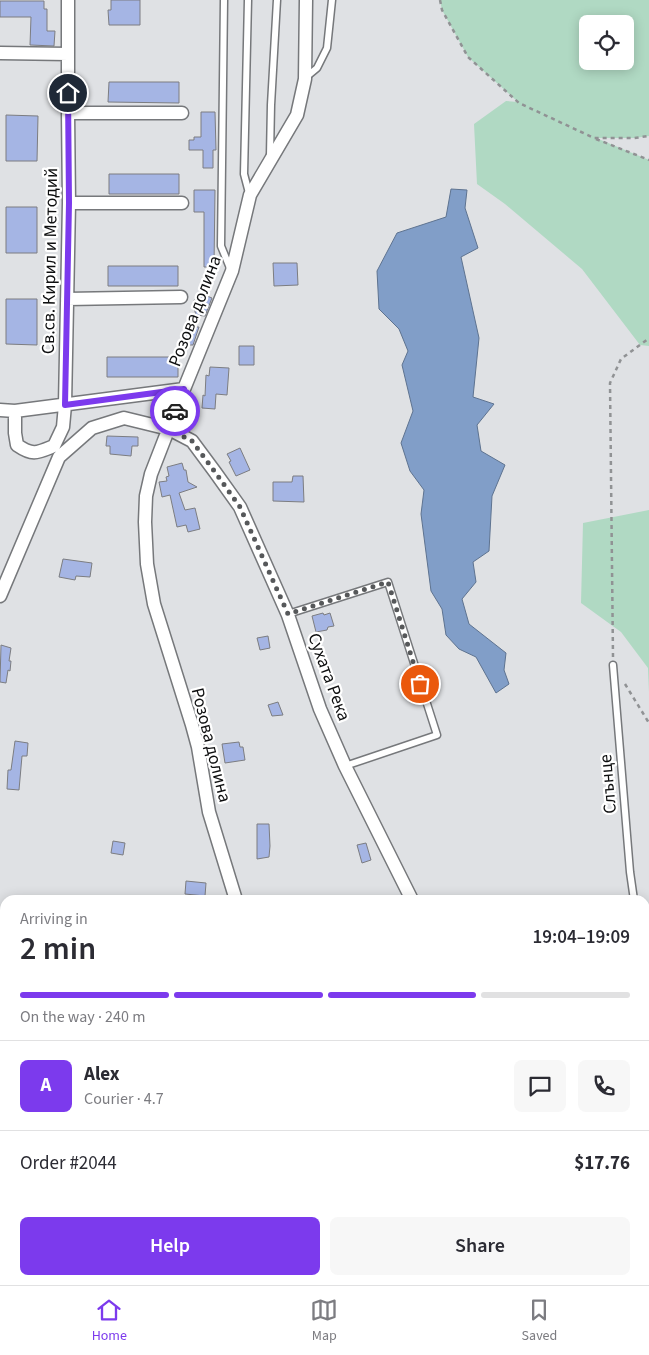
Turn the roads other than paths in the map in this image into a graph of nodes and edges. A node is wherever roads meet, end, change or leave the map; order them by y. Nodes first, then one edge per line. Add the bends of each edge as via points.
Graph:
1 (68, 0) edge
2 (224, 0) edge
3 (248, 0) edge
4 (277, 0) edge
5 (306, 0) edge
6 (332, 0) edge
7 (0, 54) edge
8 (68, 54) junction
9 (305, 79) junction
10 (68, 113) junction
11 (182, 113) dead end
12 (270, 161) junction
13 (250, 195) junction
14 (69, 203) junction
15 (182, 203) dead end
16 (232, 271) junction
17 (181, 297) dead end
18 (68, 299) junction
19 (184, 389) junction
20 (65, 405) junction
21 (0, 410) edge
22 (15, 411) junction
23 (169, 429) junction
24 (56, 452) junction
25 (0, 596) edge
26 (288, 614) junction
27 (613, 664) road end
28 (345, 766) junction
29 (234, 895) edge
30 (410, 895) edge
31 (633, 895) edge

1 - 8 street, Св.св. Кирил и Методий
2 - 16 lane via 221,246
3 - 13 lane via 244,174
4 - 12 lane
5 - 9 street, Розова долина
6 - 9 lane via 327,48 316,68
7 - 8 street
8 - 10 street, Св.св. Кирил и Методий
9 - 12 street, Розова долина via 297,115
10 - 11 street
10 - 14 street, Св.св. Кирил и Методий
12 - 13 street, Розова долина
13 - 16 street, Розова долина
14 - 15 street
14 - 18 street, Св.св. Кирил и Методий
16 - 19 street, Розова долина
17 - 18 street
18 - 20 street, Св.св. Кирил и Методий
19 - 20 street
19 - 23 street, Розова долина
20 - 22 street
20 - 24 street, Св.св. Кирил и Методий
21 - 22 street
22 - 24 street via 17,445 36,453
23 - 24 street, Сухата Река via 124,418 92,428
23 - 26 street, Сухата Река via 192,441 240,507
23 - 29 street, Розова долина via 146,496 147,564 154,604 192,725 209,812
24 - 25 street, Св.св. Кирил и Методий
26 - 28 street, Сухата Река via 320,709
26 - 28 lane via 388,582 437,735
27 - 31 lane, Слънце
28 - 30 street, Сухата Река

